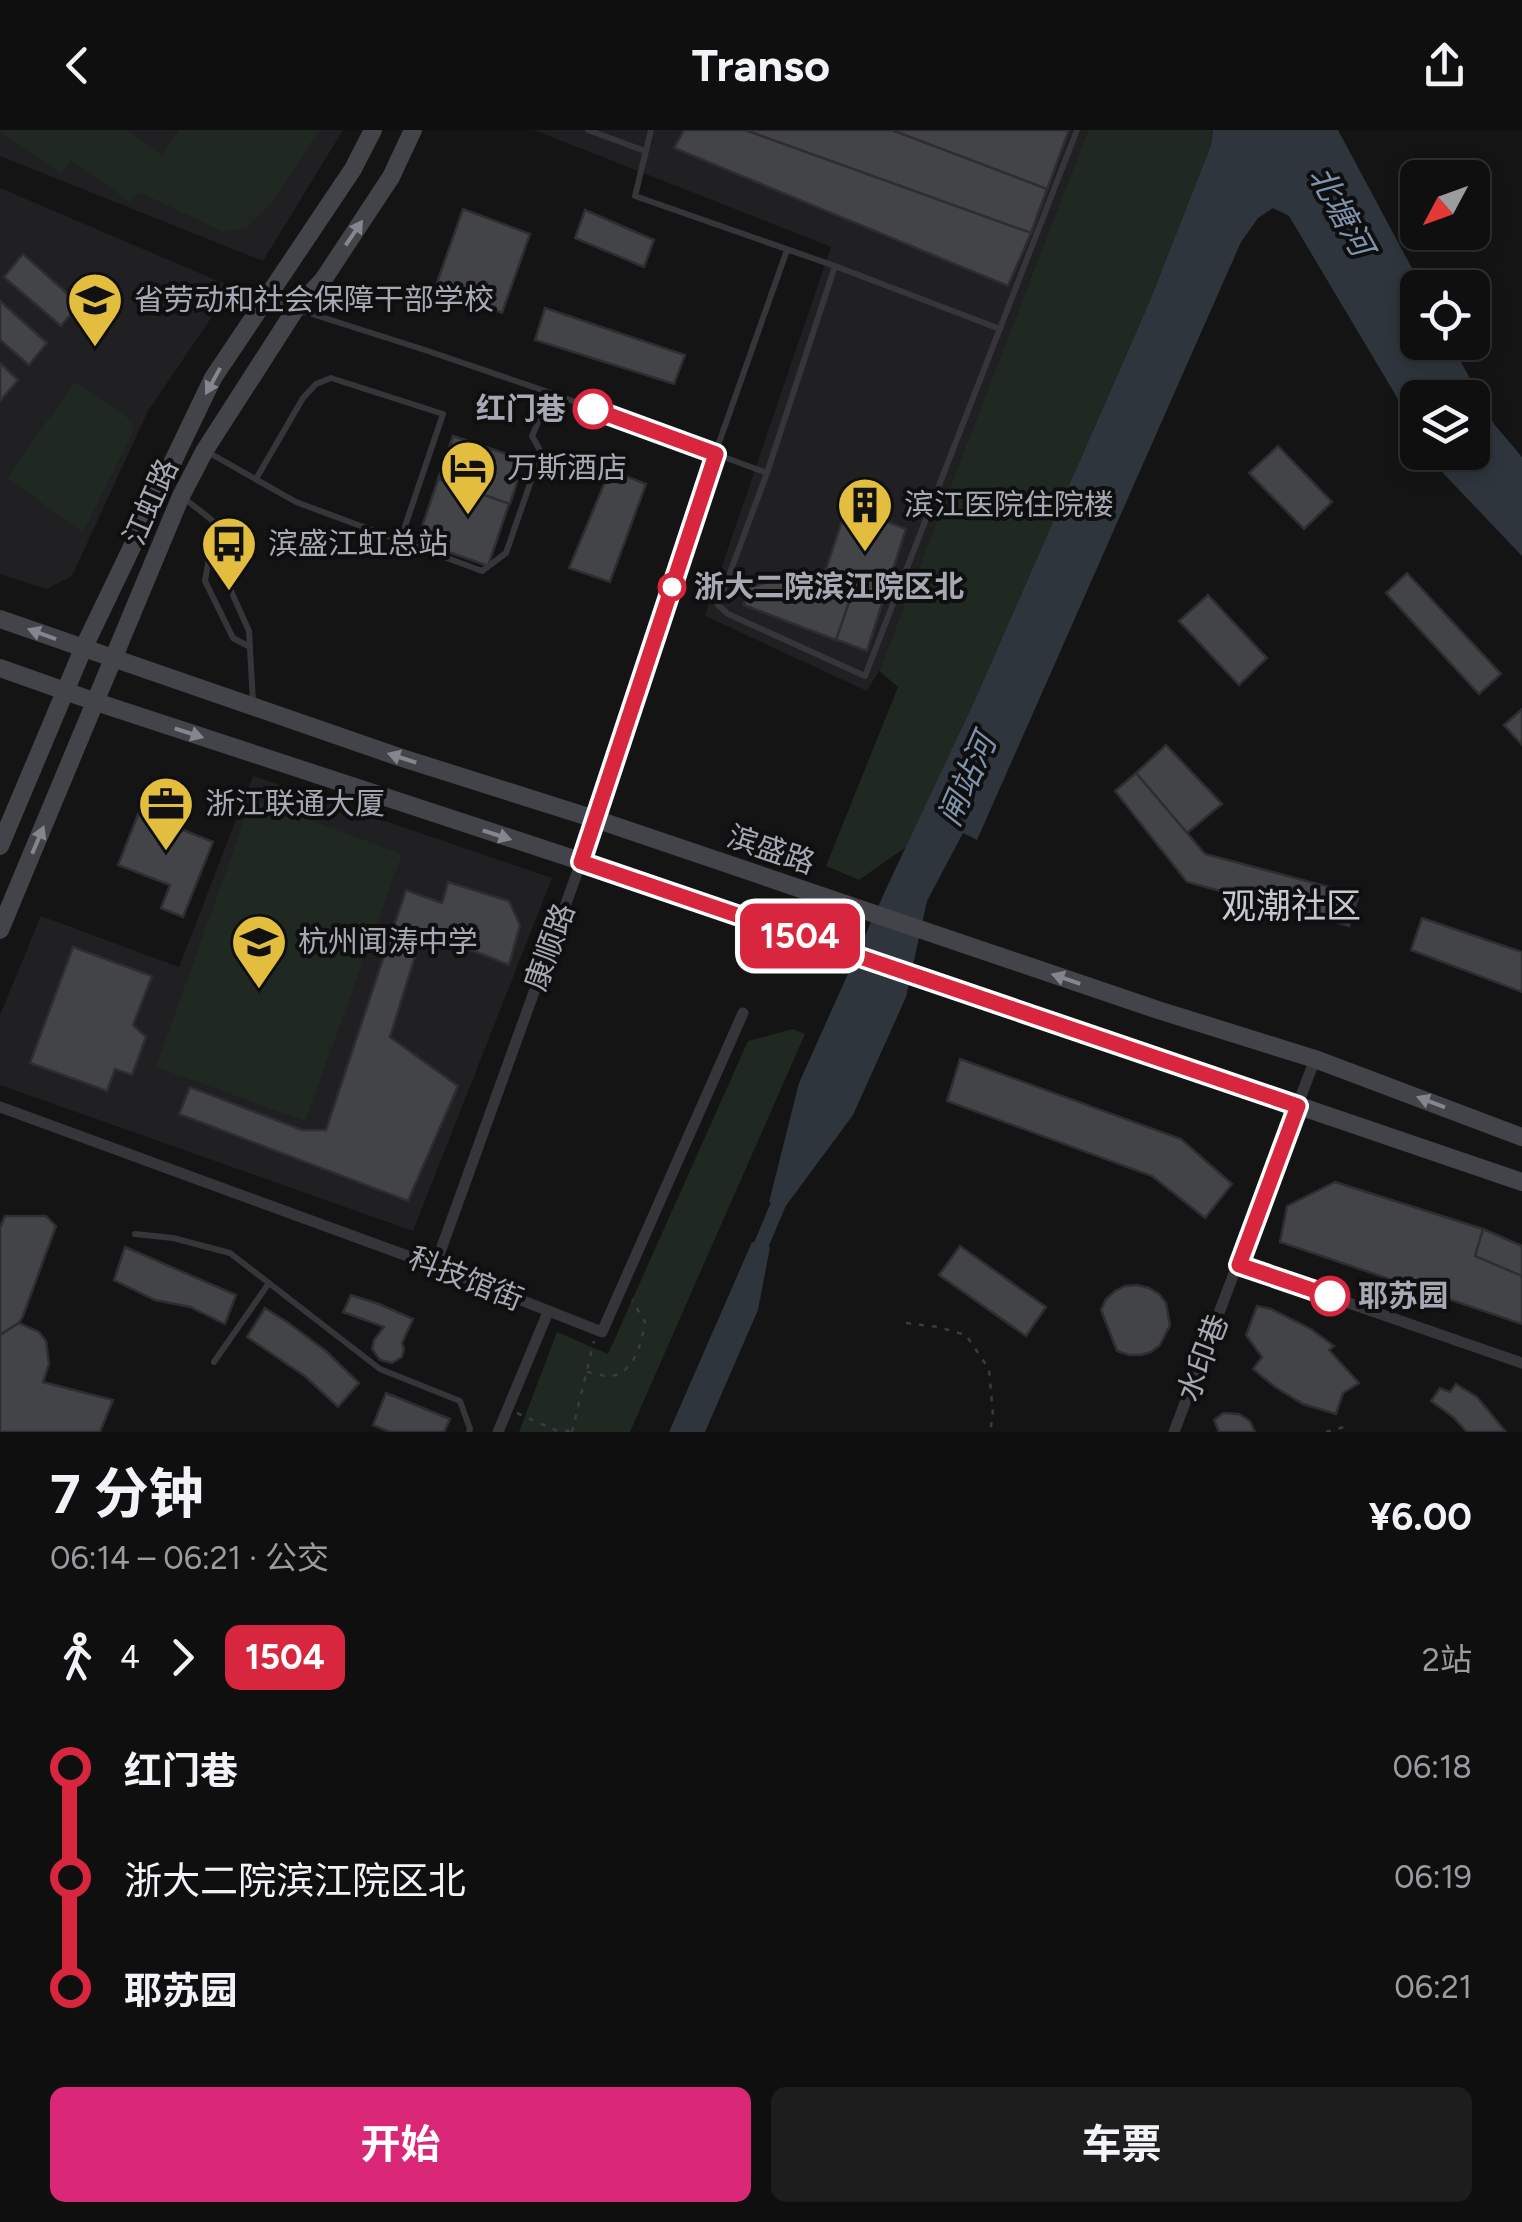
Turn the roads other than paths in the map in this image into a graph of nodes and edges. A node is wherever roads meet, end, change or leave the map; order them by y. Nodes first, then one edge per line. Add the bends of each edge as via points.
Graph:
1 (373, 130) edge
2 (412, 130) edge
3 (588, 130) edge
4 (651, 130) edge
5 (1076, 130) edge
6 (645, 151) junction
7 (787, 250) junction
8 (834, 266) junction
9 (264, 299) junction
10 (294, 310) junction
11 (1000, 328) junction
12 (551, 393) junction
13 (205, 450) junction
14 (716, 454) junction
15 (767, 473) junction
16 (256, 479) junction
17 (181, 496) junction
18 (214, 528) junction
19 (400, 541) junction
20 (0, 619) edge
21 (249, 647) junction
22 (84, 649) junction
23 (114, 660) junction
24 (0, 668) edge
25 (65, 691) junction
26 (96, 702) junction
27 (253, 707) junction
28 (595, 818) junction
29 (0, 846) edge
30 (581, 862) junction
31 (0, 930) edge
32 (743, 1012) dead end
33 (1316, 1059) junction
34 (1298, 1106) junction
35 (0, 1108) edge
36 (1522, 1137) edge
37 (1522, 1182) edge
38 (135, 1234) dead end
39 (1239, 1265) junction
40 (435, 1266) junction
41 (269, 1283) junction
42 (548, 1312) junction
43 (214, 1362) dead end
44 (1522, 1363) edge
45 (469, 1432) edge
46 (498, 1432) edge
47 (1174, 1432) edge

1 - 9 main road, 江虹路
10 -> 2 main road, 江虹路 via 322,280 391,176
3 - 6 lane
4 - 6 lane
5 - 11 lane
6 - 7 lane via 635,196
7 - 8 lane
7 - 14 lane
8 - 11 lane
8 - 15 lane
9 - 10 lane
9 -> 22 main road, 江虹路 via 213,378
10 - 12 lane
10 - 13 main road, 江虹路
11 - 15 lane via 865,676 718,605
12 - 14 lane
12 - 19 lane via 532,436 541,452 506,554 482,571
13 - 16 lane
13 - 17 main road, 江虹路
14 - 15 lane
14 - 28 street, 康顺路
16 - 19 lane via 296,502
16 - 19 lane via 303,398 331,378 443,414
17 - 18 lane
17 - 23 main road, 江虹路
18 - 21 lane via 218,562
18 - 21 lane via 206,581 232,638
22 -> 20 main road, 滨盛路
21 - 27 lane
22 - 23 main road, 滨盛路
22 - 25 main road, 江虹路
23 - 26 main road, 江虹路
23 - 27 main road, 滨盛路
24 - 25 main road
25 - 26 main road
25 - 29 main road, 江虹路
26 -> 30 main road
31 -> 26 main road, 江虹路
28 -> 27 main road, 滨盛路
28 - 30 street, 康顺路
33 -> 28 main road, 滨盛路
30 - 34 main road
30 - 40 street, 康顺路
32 - 42 street, 科技馆街 via 602,1332
33 - 34 street, 水印巷
36 -> 33 main road, 滨盛路
34 - 37 main road
34 - 39 street, 水印巷
35 - 40 street, 科技馆街
38 - 41 lane via 230,1254
39 - 44 street
39 - 47 street, 水印巷
40 - 42 street, 科技馆街
41 - 43 lane
41 - 45 lane via 380,1368 460,1401
42 - 46 street

